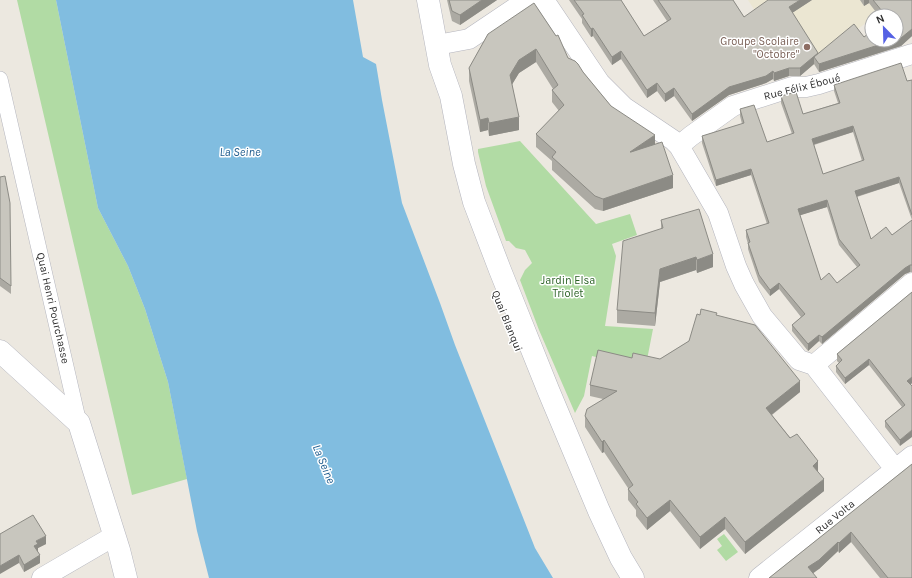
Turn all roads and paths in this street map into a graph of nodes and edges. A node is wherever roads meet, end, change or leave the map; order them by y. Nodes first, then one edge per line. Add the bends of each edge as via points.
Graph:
1 (428, 0) edge
2 (527, 0) edge
3 (544, 0) edge
4 (912, 54) edge
5 (438, 55) junction
6 (0, 79) edge
7 (678, 146) junction
8 (912, 283) edge
9 (0, 351) edge
10 (814, 366) junction
11 (79, 423) junction
12 (912, 456) edge
13 (895, 469) junction
14 (114, 536) junction
15 (42, 578) edge
16 (126, 578) edge
17 (633, 578) edge
18 (759, 578) edge

1 - 5 main road, Quai Blanqui
2 - 5 street
3 - 7 street via 600,83 624,107
4 - 7 street, Rue Félix Éboué via 818,84 792,87 733,106
5 - 17 main road, Quai Blanqui via 438,94 463,208 591,527 604,546 621,558
6 - 11 street, Quai Henri Pourchasse
7 - 10 street via 718,213 736,266 762,316 799,360
8 - 10 street
9 - 11 main road
10 - 13 street
11 - 14 main road, Quai Henri Pourchasse
12 - 13 street, Rue Volta
13 - 18 street, Rue Volta
14 - 15 street
14 - 16 main road, Quai Henri Pourchasse

